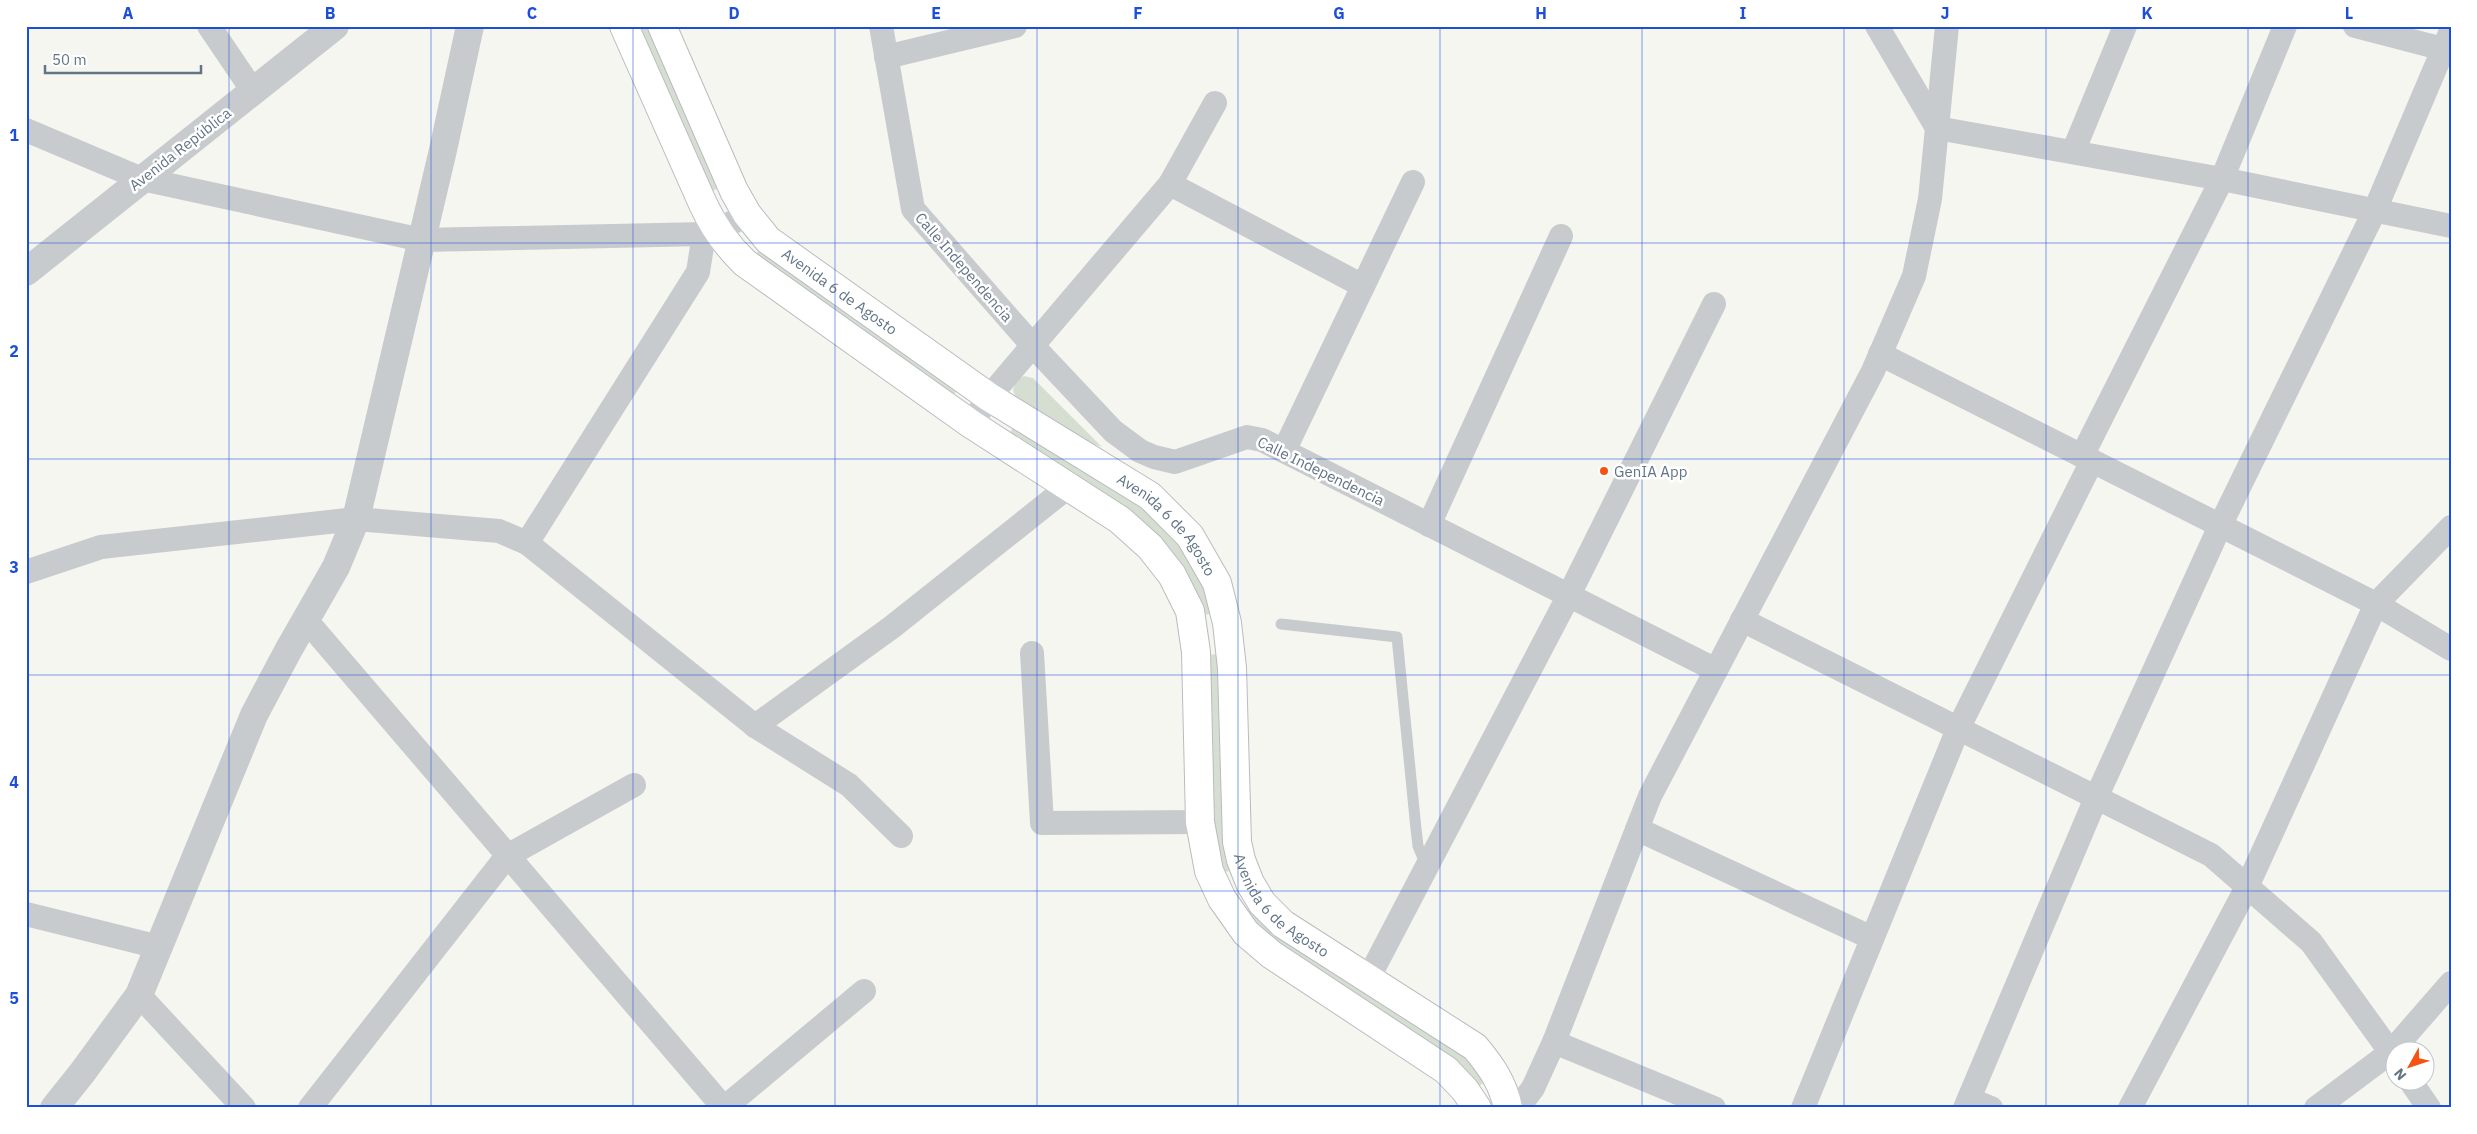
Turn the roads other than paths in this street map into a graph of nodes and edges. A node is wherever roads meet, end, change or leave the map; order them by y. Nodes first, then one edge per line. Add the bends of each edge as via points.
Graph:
1 (209, 26) edge
2 (335, 26) edge
3 (470, 26) edge
4 (624, 26) edge
5 (662, 26) edge
6 (881, 26) edge
7 (1015, 26) edge
8 (1876, 26) edge
9 (1946, 26) edge
10 (2125, 26) edge
11 (2285, 26) edge
12 (2356, 26) edge
13 (2448, 44) edge
14 (886, 57) junction
15 (253, 91) junction
16 (1215, 103) dead end
17 (1937, 128) junction
18 (26, 130) edge
19 (2073, 152) junction
20 (142, 179) junction
21 (2222, 179) junction
22 (1413, 182) dead end
23 (1170, 184) junction
24 (2375, 210) junction
25 (747, 214) junction
26 (2451, 226) edge
27 (710, 233) junction
28 (1561, 236) dead end
29 (422, 240) junction
30 (26, 272) edge
31 (1363, 286) junction
32 (1714, 304) dead end
33 (1033, 346) junction
34 (1880, 354) junction
35 (989, 397) junction
36 (971, 424) junction
37 (1284, 452) junction
38 (2087, 459) junction
39 (1068, 486) junction
40 (356, 519) junction
41 (1429, 525) junction
42 (2220, 526) junction
43 (2451, 527) edge
44 (527, 543) junction
45 (26, 572) edge
46 (1569, 595) junction
47 (2376, 604) junction
48 (306, 620) junction
49 (1742, 620) junction
50 (1281, 624) dead end
51 (1228, 632) junction
52 (1193, 635) junction
53 (2451, 649) edge
54 (1032, 652) dead end
55 (1716, 670) junction
56 (755, 726) junction
57 (1958, 729) junction
58 (634, 785) dead end
59 (2096, 798) junction
60 (1200, 822) junction
61 (1637, 829) junction
62 (901, 836) dead end
63 (508, 856) junction
64 (1427, 866) junction
65 (1250, 883) junction
66 (2247, 887) junction
67 (1222, 899) junction
68 (26, 914) edge
69 (1872, 938) junction
70 (159, 947) junction
71 (1368, 979) junction
72 (2451, 983) edge
73 (864, 991) dead end
74 (139, 995) junction
75 (1554, 1042) junction
76 (2403, 1042) edge
77 (2384, 1043) edge
78 (2384, 1061) edge
79 (2418, 1092) edge
80 (1967, 1103) edge
81 (1479, 1105) edge
82 (54, 1108) edge
83 (244, 1108) edge
84 (310, 1108) edge
85 (724, 1108) edge
86 (1508, 1108) edge
87 (1518, 1108) edge
88 (1714, 1108) edge
89 (1803, 1108) edge
90 (1991, 1108) edge
91 (2130, 1108) edge
92 (2316, 1108) edge
93 (2430, 1108) edge

1 - 15 street
2 - 15 street, Avenida República
3 - 29 street
4 - 27 highway, Avenida 6 de Agosto
5 - 25 highway, Avenida 6 de Agosto
6 - 14 street, Calle Independencia
7 - 14 street
8 - 17 street
9 - 17 street
10 - 19 street
11 - 21 street
12 - 13 street
13 - 24 street
14 - 33 street, Calle Independencia via 913,210
15 - 20 street, Avenida República
16 - 23 street
17 - 19 street
17 - 34 street via 1930,199 1914,276
18 - 20 street
19 - 21 street
20 - 29 street
20 - 30 street, Avenida República
21 - 24 street
21 - 38 street
22 - 31 street
23 - 31 street
23 - 33 street
24 - 26 street
24 - 42 street
25 - 27 street
25 - 35 highway, Avenida 6 de Agosto via 768,240
27 - 29 street
27 - 36 highway, Avenida 6 de Agosto via 745,263
27 - 44 street via 698,272
28 - 41 street
29 - 40 street
31 - 37 street
32 - 46 street
33 - 35 street
33 - 37 street, Calle Independencia via 1114,431 1154,458 1175,462 1247,437 1262,440
34 - 38 street
34 - 49 street
35 - 36 street
35 - 51 highway, Avenida 6 de Agosto via 1150,496 1190,536 1218,583
36 - 39 highway, Avenida 6 de Agosto
37 - 41 street, Calle Independencia
38 - 42 street
38 - 57 street
39 - 52 highway, Avenida 6 de Agosto via 1120,520 1150,547 1176,582 1190,611
39 - 56 street via 892,627
40 - 44 street via 499,531
40 - 45 street via 101,547
40 - 48 street via 336,567
41 - 46 street, Calle Independencia
42 - 47 street
42 - 59 street
43 - 47 street
44 - 56 street
46 - 55 street, Calle Independencia
46 - 64 street
47 - 53 street
47 - 66 street
48 - 63 street
48 - 70 street via 254,715
49 - 55 street
49 - 57 street
50 - 64 lane via 1397,638 1417,838
51 - 52 highway
51 - 65 highway, Avenida 6 de Agosto via 1238,842
52 - 60 highway, Avenida 6 de Agosto
54 - 60 street via 1042,823
55 - 61 street via 1650,796
56 - 62 street via 849,784
57 - 59 street
57 - 69 street
58 - 63 street
59 - 66 street via 2211,856
59 - 80 street
60 - 67 highway, Avenida 6 de Agosto via 1210,872
61 - 69 street
61 - 75 street
63 - 84 street
63 - 85 street
64 - 71 street
65 - 67 highway
65 - 71 highway, Avenida 6 de Agosto via 1262,903 1283,924
66 - 77 street via 2311,942
66 - 91 street
67 - 81 highway, Avenida 6 de Agosto via 1246,932 1272,956 1446,1070
68 - 70 street
69 - 89 street
70 - 74 street
71 - 86 highway, Avenida 6 de Agosto via 1475,1047 1493,1068
72 - 76 street
73 - 85 street
74 - 82 street
74 - 83 street
75 - 87 street via 1533,1088
75 - 88 street
78 - 92 street
79 - 93 street
80 - 90 street

